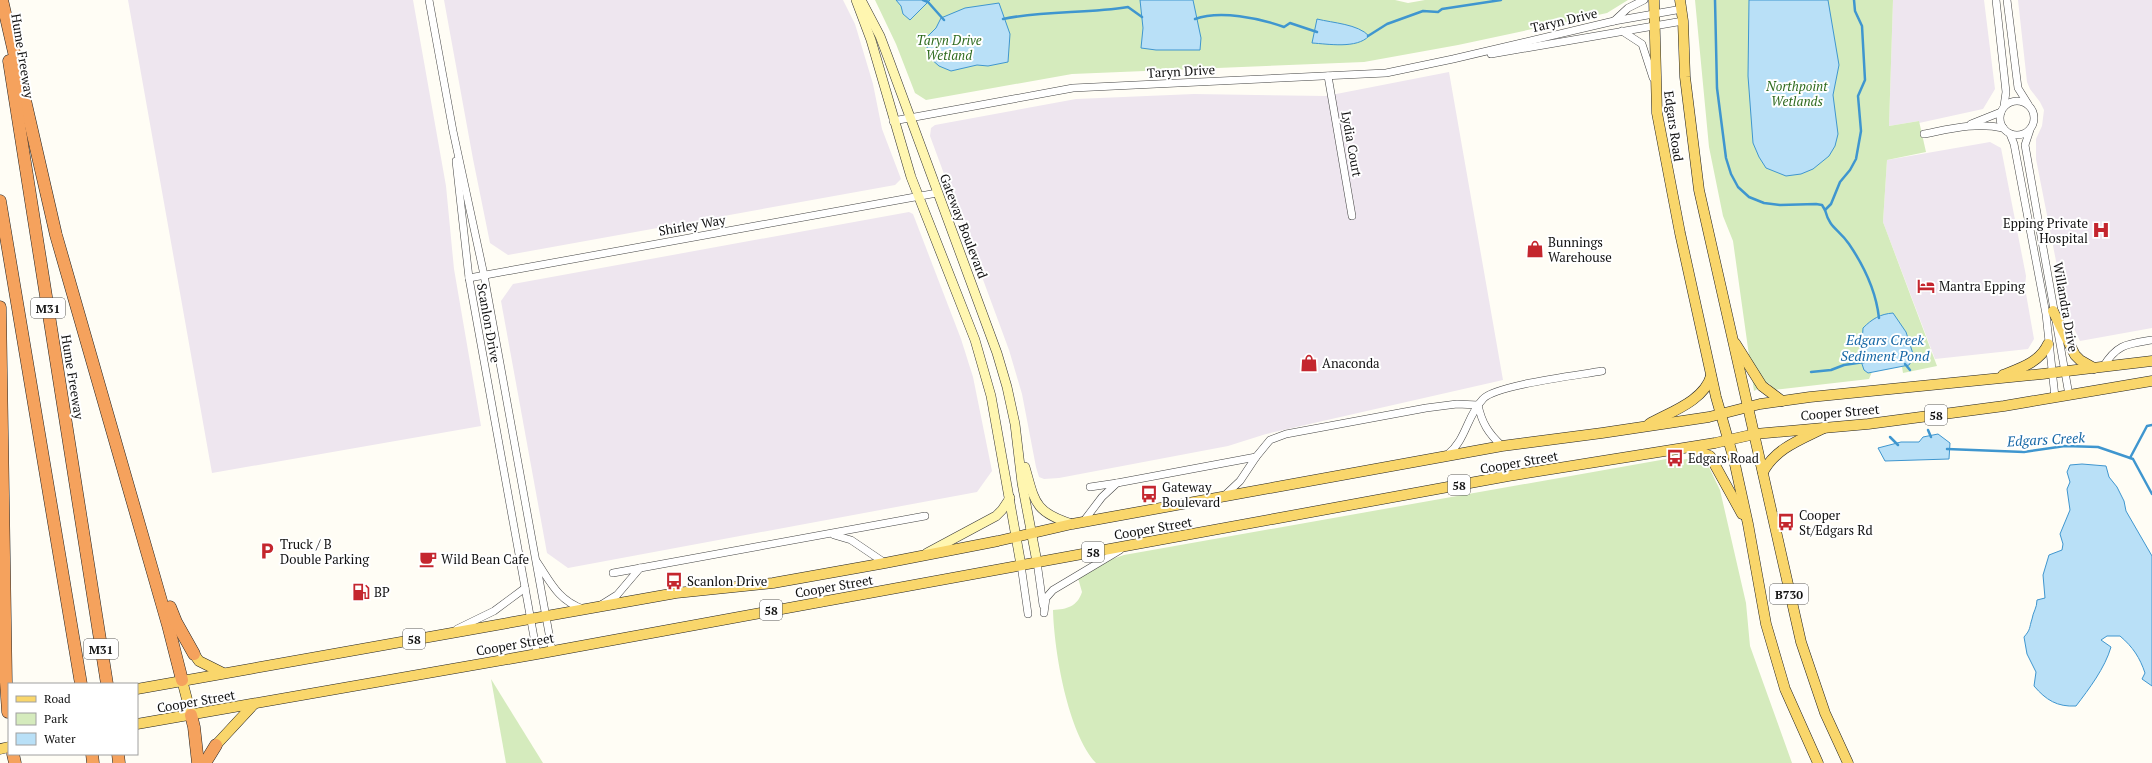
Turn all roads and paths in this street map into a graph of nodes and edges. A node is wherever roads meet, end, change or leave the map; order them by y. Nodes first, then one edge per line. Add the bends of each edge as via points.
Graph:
1 (2, 0) edge
2 (429, 0) edge
3 (856, 0) edge
4 (861, 0) edge
5 (1644, 0) edge
6 (1654, 0) edge
7 (1996, 0) edge
8 (2007, 0) edge
9 (0, 2) edge
10 (1681, 4) edge
11 (1654, 14) junction
12 (1614, 22) junction
13 (1684, 22) junction
14 (1654, 26) junction
15 (1622, 31) junction
16 (1453, 59) junction
17 (1328, 76) junction
18 (1656, 85) junction
19 (2028, 104) junction
20 (2002, 109) junction
21 (910, 118) junction
22 (894, 121) junction
23 (1967, 126) junction
24 (2003, 128) junction
25 (2030, 130) junction
26 (453, 131) junction
27 (1924, 134) dead end
28 (2010, 134) junction
29 (937, 193) junction
30 (919, 198) junction
31 (0, 201) edge
32 (1352, 216) dead end
33 (484, 275) junction
34 (469, 278) junction
35 (0, 307) edge
36 (2053, 311) junction
37 (990, 333) junction
38 (1732, 337) junction
39 (975, 340) junction
40 (2152, 340) edge
41 (2048, 344) junction
42 (2152, 361) edge
43 (2098, 368) junction
44 (1602, 371) dead end
45 (2065, 371) junction
46 (2051, 373) junction
47 (1711, 376) junction
48 (1992, 379) junction
49 (2152, 381) edge
50 (2069, 395) junction
51 (2055, 397) junction
52 (1782, 401) junction
53 (1478, 405) junction
54 (1748, 406) junction
55 (1720, 414) junction
56 (1829, 426) junction
57 (1644, 427) junction
58 (1755, 434) junction
59 (1728, 440) junction
60 (1502, 446) junction
61 (1688, 447) junction
62 (1020, 450) junction
63 (1447, 455) junction
64 (1256, 457) junction
65 (1763, 472) junction
66 (1117, 483) junction
67 (1090, 487) dead end
68 (1223, 497) junction
69 (1010, 498) junction
70 (926, 516) dead end
71 (1083, 522) junction
72 (1072, 524) junction
73 (1748, 524) junction
74 (140, 529) junction
75 (1032, 532) junction
76 (828, 534) junction
77 (1017, 537) junction
78 (1132, 545) junction
79 (922, 556) junction
80 (535, 558) junction
81 (1037, 562) junction
82 (885, 563) junction
83 (1021, 565) junction
84 (640, 568) junction
85 (613, 573) dead end
86 (525, 588) junction
87 (599, 606) junction
88 (584, 609) junction
89 (1028, 614) dead end
90 (546, 616) junction
91 (531, 619) junction
92 (450, 633) junction
93 (552, 650) junction
94 (194, 654) joint
95 (536, 654) junction
96 (223, 673) junction
97 (182, 680) junction
98 (3, 683) edge
99 (81, 683) edge
100 (107, 683) edge
101 (138, 689) edge
102 (254, 704) junction
103 (7, 714) edge
104 (191, 715) junction
105 (138, 724) edge
106 (216, 745) joint
107 (198, 763) edge
108 (205, 763) edge
109 (1818, 763) edge
110 (1848, 763) edge

1 - 74 highway via 56,234
2 - 26 street, Scanlon Drive
3 - 22 street via 871,40
4 - 21 street, Gateway Boulevard via 880,36
5 - 12 street via 1628,8
6 - 11 main road, Edgars Road
7 - 20 street via 2006,92
8 - 19 street via 2018,88
9 - 100 highway, Hume Freeway / M31
10 - 11 street, Taryn Drive
10 - 13 main road, Edgars Road
11 - 12 street, Taryn Drive
11 - 14 main road, Edgars Road
12 - 16 street, Taryn Drive
13 - 14 street, Taryn Drive
13 - 38 main road, Edgars Road via 1685,77 1699,190
14 - 15 street, Taryn Drive
14 - 18 main road, Edgars Road
15 - 16 street, Taryn Drive via 1546,46
15 - 18 street via 1642,44
16 - 17 street, Taryn Drive via 1386,73
17 - 21 street, Taryn Drive via 1073,88
17 - 32 street, Lydia Court
18 - 47 main road, Edgars Road via 1664,152
19 - 20 street via 2018,100
19 - 25 street via 2035,120
20 - 23 street
20 - 24 street via 2000,117
21 - 22 street, Taryn Drive
21 - 29 street, Gateway Boulevard
22 - 30 street
23 - 24 street
23 - 27 street
24 - 28 street
25 - 28 street via 2020,135
25 - 36 street, Willandra Drive via 2025,144
26 - 33 street, Scanlon Drive
26 - 34 street, Scanlon Drive
28 - 41 street, Willandra Drive via 2034,241 2046,314
29 - 30 street, Shirley Way
29 - 37 street, Gateway Boulevard
30 - 33 street, Shirley Way
30 - 39 street via 937,238
31 - 99 highway, M31
33 - 34 street, Shirley Way
33 - 80 street, Scanlon Drive
34 - 86 street, Scanlon Drive
35 - 98 highway
36 - 43 main road via 2080,360
36 - 45 street, Willandra Drive
37 - 39 street
37 - 62 street, Gateway Boulevard via 1007,387
38 - 52 main road via 1762,386
38 - 54 main road, Edgars Road
39 - 69 street via 991,396
40 - 43 street via 2124,345 2115,350
41 - 46 street, Willandra Drive
41 - 48 main road via 2044,354 2038,359
42 - 43 main road, Cooper Street / 58
43 - 45 main road, Cooper Street / 58
44 - 53 street via 1496,391 1483,398
45 - 46 main road, Cooper Street / 58
45 - 50 street, Willandra Drive
46 - 48 main road, Cooper Street / 58
46 - 51 street, Willandra Drive
47 - 55 main road, Edgars Road
47 - 57 main road via 1708,385 1700,394
48 - 52 main road, Cooper Street / 58
49 - 50 main road, Cooper Street / 58
50 - 51 main road, Cooper Street / 58
51 - 56 main road, Cooper Street / 58 via 1876,423
52 - 54 main road, Cooper Street / 58
53 - 60 street, Cooper Street via 1486,430
53 - 63 street via 1457,448
53 - 64 street via 1457,404 1426,408 1286,434 1270,440
54 - 55 main road, Cooper Street / 58
54 - 58 main road, Edgars Road / B730
55 - 57 main road, Cooper Street / 58
55 - 59 main road, Edgars Road / B730
56 - 58 main road, Cooper Street / 58
56 - 65 main road via 1777,453
57 - 60 main road, Cooper Street / 58
58 - 59 main road, Cooper Street / 58
58 - 65 main road, Edgars Road / B730
59 - 61 main road, Cooper Street / 58
59 - 73 main road, Edgars Road / B730
60 - 63 main road, Cooper Street / 58
61 - 73 main road via 1710,456
61 - 78 main road, Cooper Street / 58 via 1508,476
62 - 72 street via 1032,493 1041,508 1048,515
62 - 75 street, Gateway Boulevard via 1022,483
63 - 68 main road, Cooper Street / 58
64 - 66 street
64 - 68 street via 1240,481
65 - 110 main road, Edgars Road / B730 via 1801,642 1825,713
66 - 67 street
66 - 71 street via 1102,497
68 - 71 main road, Cooper Street / 58
69 - 77 street
69 - 79 street via 996,516
70 - 76 street, Cooper Street
71 - 72 main road, Cooper Street / 58
72 - 75 main road, Cooper Street / 58
73 - 109 main road, Edgars Road / B730 via 1768,632 1788,696
74 - 94 highway via 176,622
74 - 97 highway
75 - 77 main road, Cooper Street / 58
75 - 81 street, Gateway Boulevard
76 - 82 street, Cooper Street via 851,540
76 - 84 street, Cooper Street
77 - 79 main road, Cooper Street / 58
77 - 83 street
78 - 81 main road, Cooper Street / 58
78 - 81 street via 1106,556 1053,590 1046,598 1044,613
79 - 82 main road, Cooper Street / 58
80 - 88 street, Scanlon Drive via 561,597 571,605
80 - 90 street, Scanlon Drive
81 - 83 main road, Cooper Street / 58
82 - 87 main road, Cooper Street / 58 via 772,583 676,593
83 - 89 street
83 - 93 main road, Cooper Street / 58
84 - 85 street, Cooper Street
84 - 87 street via 616,595
86 - 91 street, Scanlon Drive
86 - 92 street via 494,612
87 - 88 main road, Cooper Street / 58
88 - 90 main road, Cooper Street / 58
90 - 91 main road, Cooper Street / 58
90 - 93 street, Scanlon Drive
91 - 92 main road, Cooper Street / 58
91 - 95 street, Scanlon Drive
92 - 96 main road, Cooper Street / 58
93 - 95 main road, Cooper Street / 58
94 - 96 main road via 199,661
95 - 102 main road, Cooper Street / 58
96 - 97 main road, Cooper Street / 58
97 - 101 main road, Cooper Street / 58
97 - 104 main road
98 - 103 highway
102 - 104 main road, Cooper Street / 58
102 - 106 main road
104 - 105 main road, Cooper Street / 58
104 - 107 highway
106 - 108 highway

